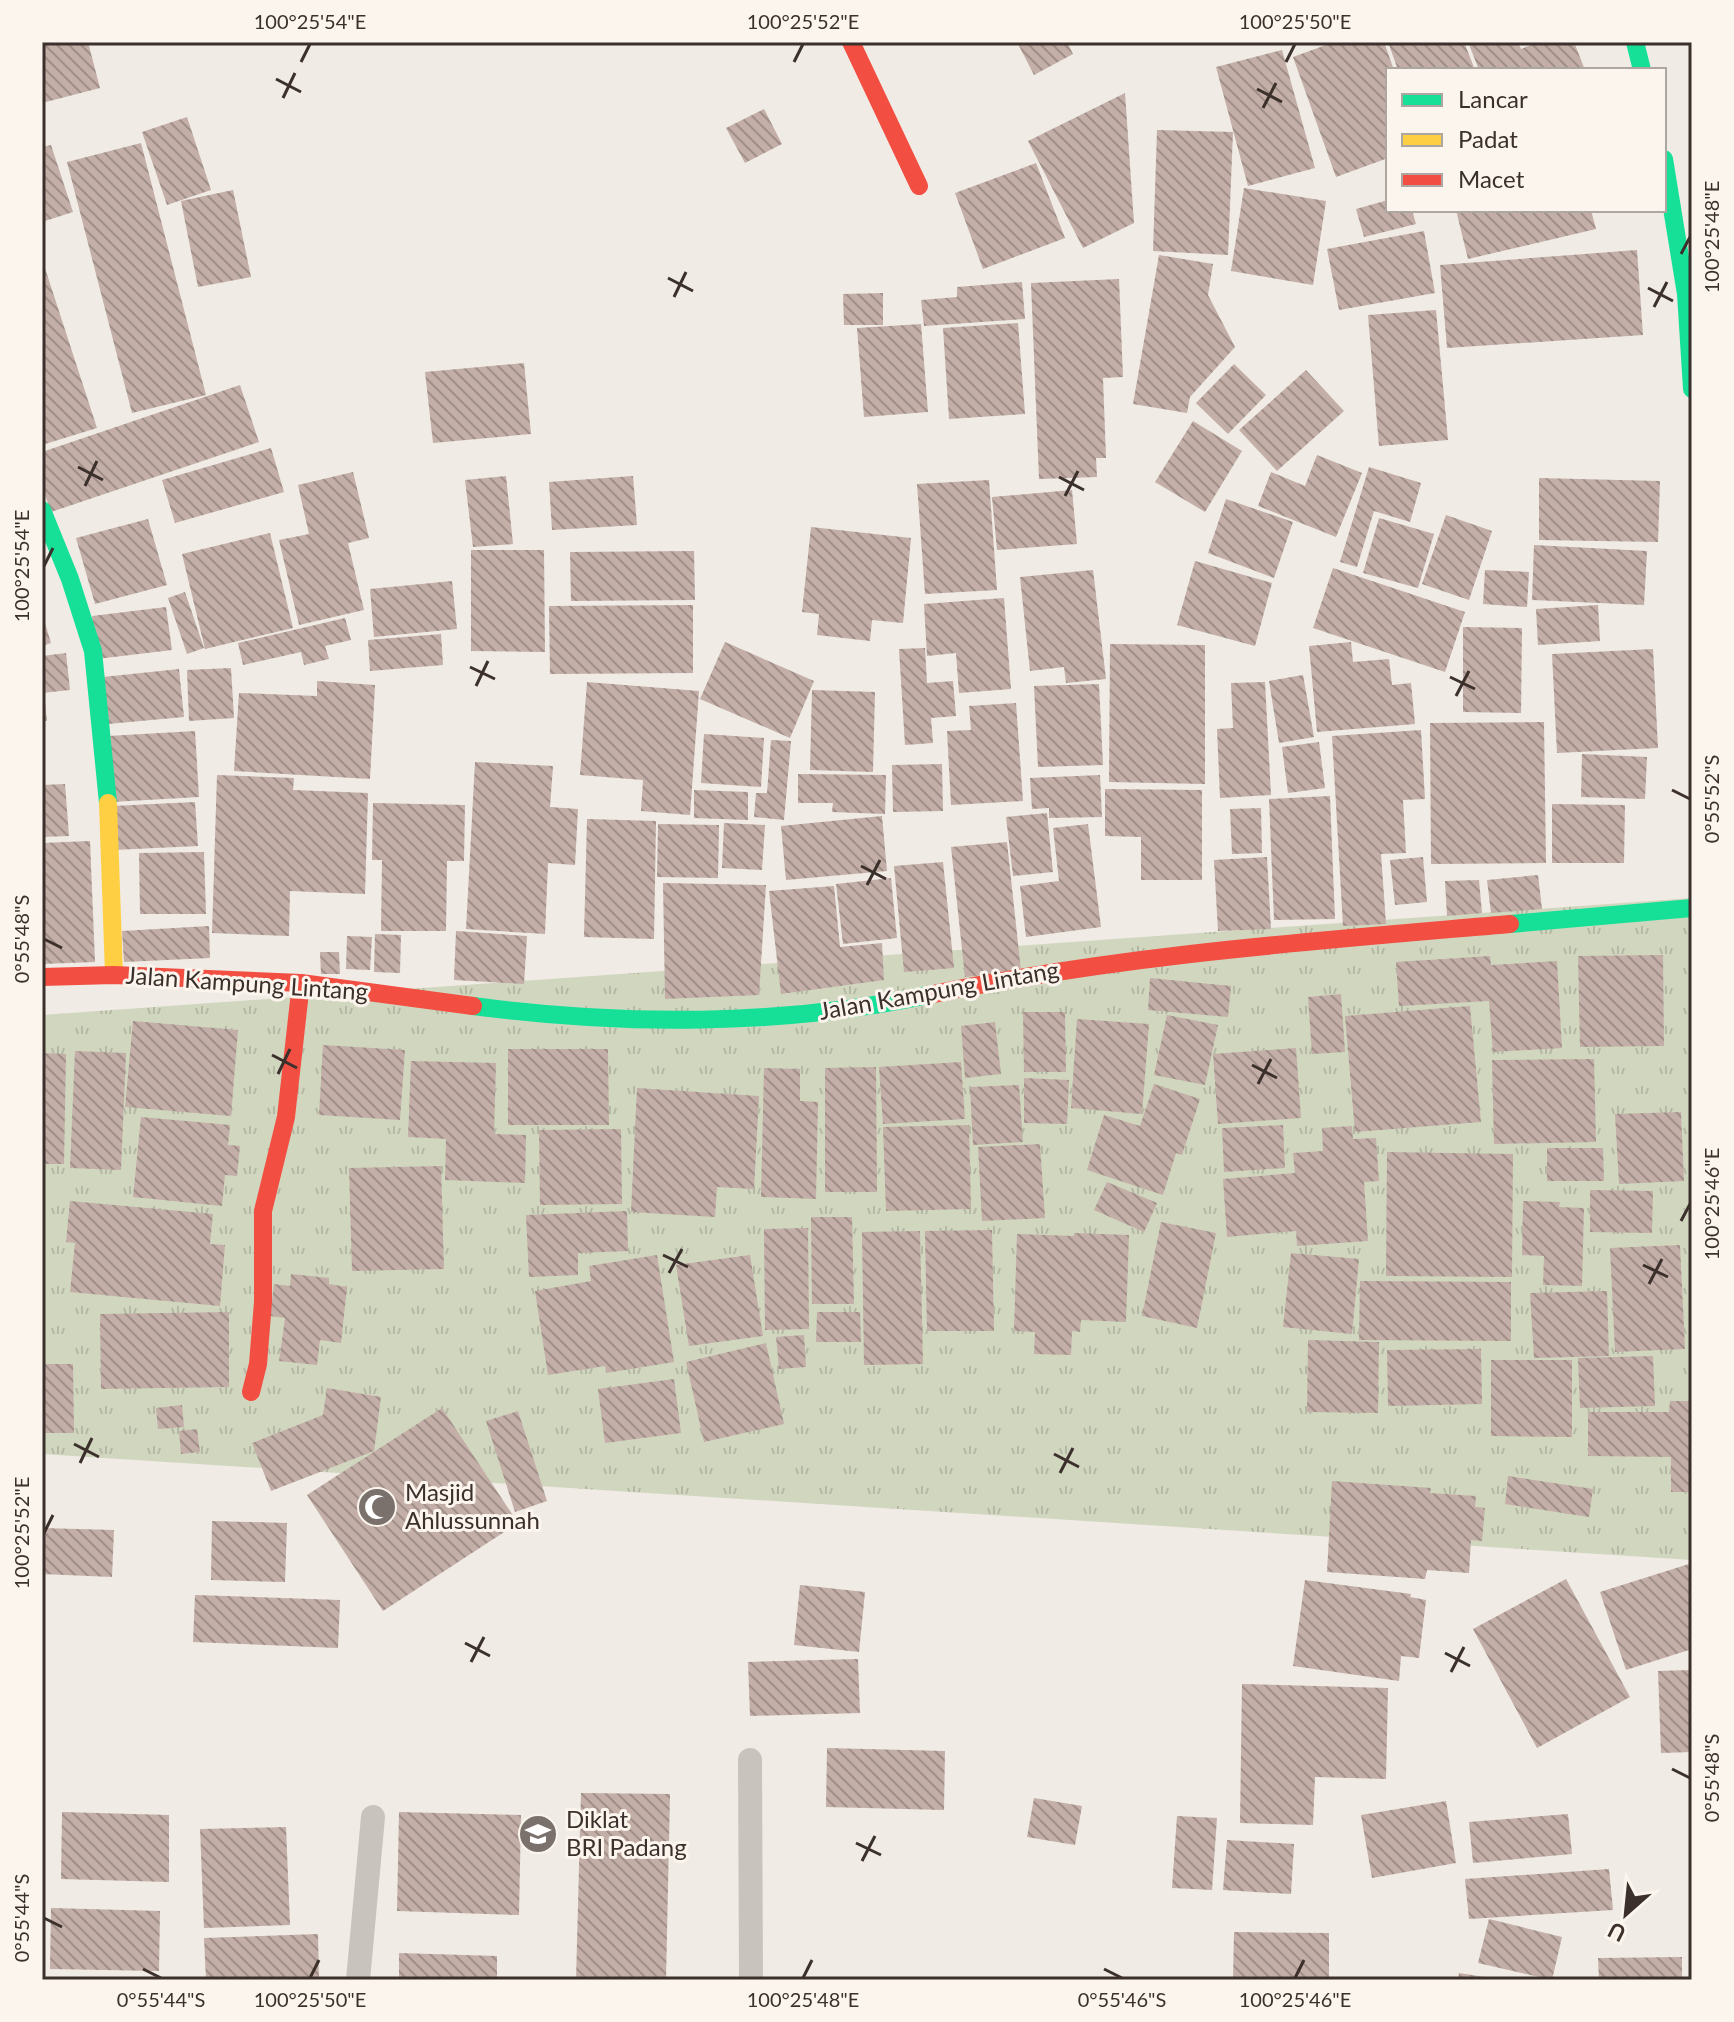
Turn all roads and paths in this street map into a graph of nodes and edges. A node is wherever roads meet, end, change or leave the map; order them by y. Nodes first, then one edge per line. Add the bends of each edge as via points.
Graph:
1 (851, 42) edge
2 (1635, 42) edge
3 (1642, 68) edge
4 (1666, 171) edge
5 (919, 186) dead end
6 (1692, 389) edge
7 (42, 510) edge
8 (1692, 908) edge
9 (114, 975) junction
10 (42, 977) edge
11 (301, 983) junction
12 (251, 1392) dead end
13 (750, 1760) dead end
14 (373, 1817) dead end
15 (358, 1980) edge
16 (751, 1980) edge

1 - 5 street
2 - 3 street
4 - 6 street via 1686,294
7 - 9 street via 93,651 110,821
8 - 11 street, Jalan Kampung Lintang via 1109,963 869,1008 782,1017 609,1019
9 - 10 street, Jalan Kampung Lintang
9 - 11 street, Jalan Kampung Lintang
11 - 12 street via 286,1117 263,1211 263,1302
13 - 16 lane
14 - 15 lane

